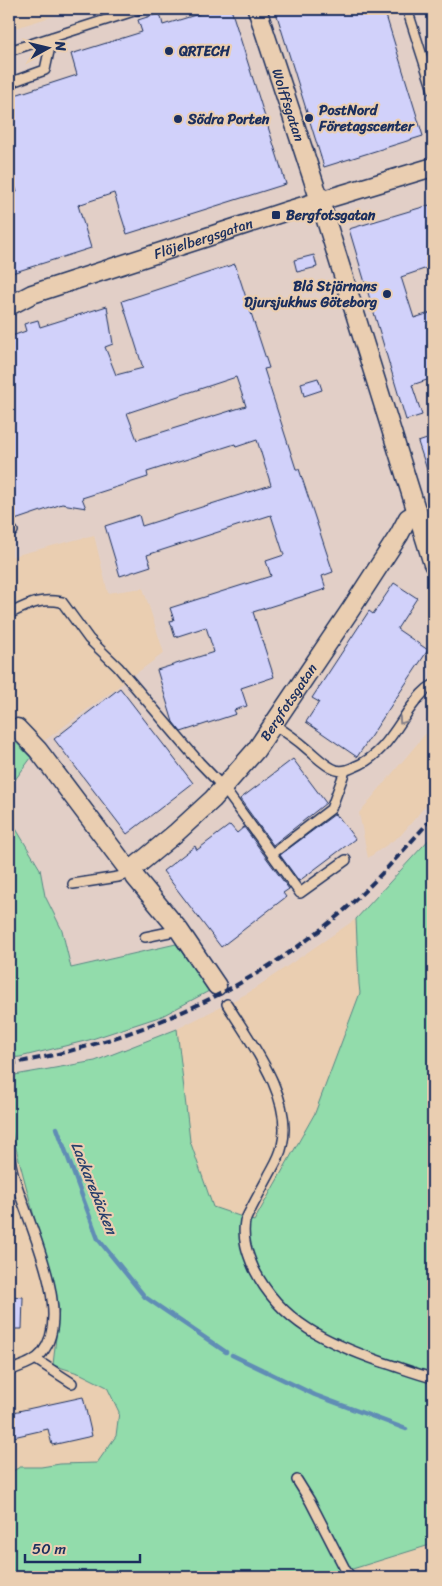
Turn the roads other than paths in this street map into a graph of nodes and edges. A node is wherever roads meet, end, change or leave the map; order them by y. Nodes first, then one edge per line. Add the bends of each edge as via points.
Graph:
1 (140, 9) edge
2 (257, 9) edge
3 (407, 9) edge
4 (52, 37) junction
5 (9, 51) edge
6 (9, 83) edge
7 (433, 90) edge
8 (433, 168) edge
9 (320, 201) junction
10 (32, 294) junction
11 (9, 296) edge
12 (9, 306) edge
13 (418, 512) junction
14 (433, 564) edge
15 (13, 612) dead end
16 (433, 685) edge
17 (274, 724) junction
18 (13, 725) edge
19 (345, 771) junction
20 (223, 788) junction
21 (272, 854) junction
22 (346, 860) dead end
23 (133, 872) junction
24 (73, 884) dead end
25 (178, 930) junction
26 (144, 937) dead end
27 (217, 986) dead end
28 (227, 1004) dead end
29 (9, 1151) edge
30 (36, 1359) junction
31 (9, 1371) edge
32 (433, 1378) edge
33 (72, 1383) dead end
34 (297, 1480) dead end
35 (351, 1577) edge

1 - 4 lane
2 - 9 street, Wolffsgatan
3 - 7 lane
4 - 5 lane
4 - 6 lane via 45,70
8 - 9 street, Flöjelbergsgatan
9 - 10 street, Flöjelbergsgatan
9 - 13 street
10 - 11 street, Flöjelbergsgatan
10 - 12 street, Flöjelbergsgatan
13 - 14 street
13 - 17 street, Bergfotsgatan via 408,518
15 - 20 lane via 48,599 62,602 89,639 118,667
16 -> 19 lane via 415,702 373,757
17 - 19 lane via 325,764
17 - 20 street, Bergfotsgatan
18 - 23 street via 38,750 126,868
19 - 21 lane via 331,809
20 - 21 lane
20 - 23 street, Bergfotsgatan
21 - 22 lane via 300,893
23 - 24 lane
23 - 25 street
25 - 26 lane
25 - 27 street
28 - 32 lane via 266,1068 284,1119 282,1148 243,1231 249,1259 260,1281 274,1301 311,1332 345,1349
29 - 30 lane via 52,1296 53,1328 43,1352
30 - 31 lane
30 - 33 lane
34 - 35 lane

